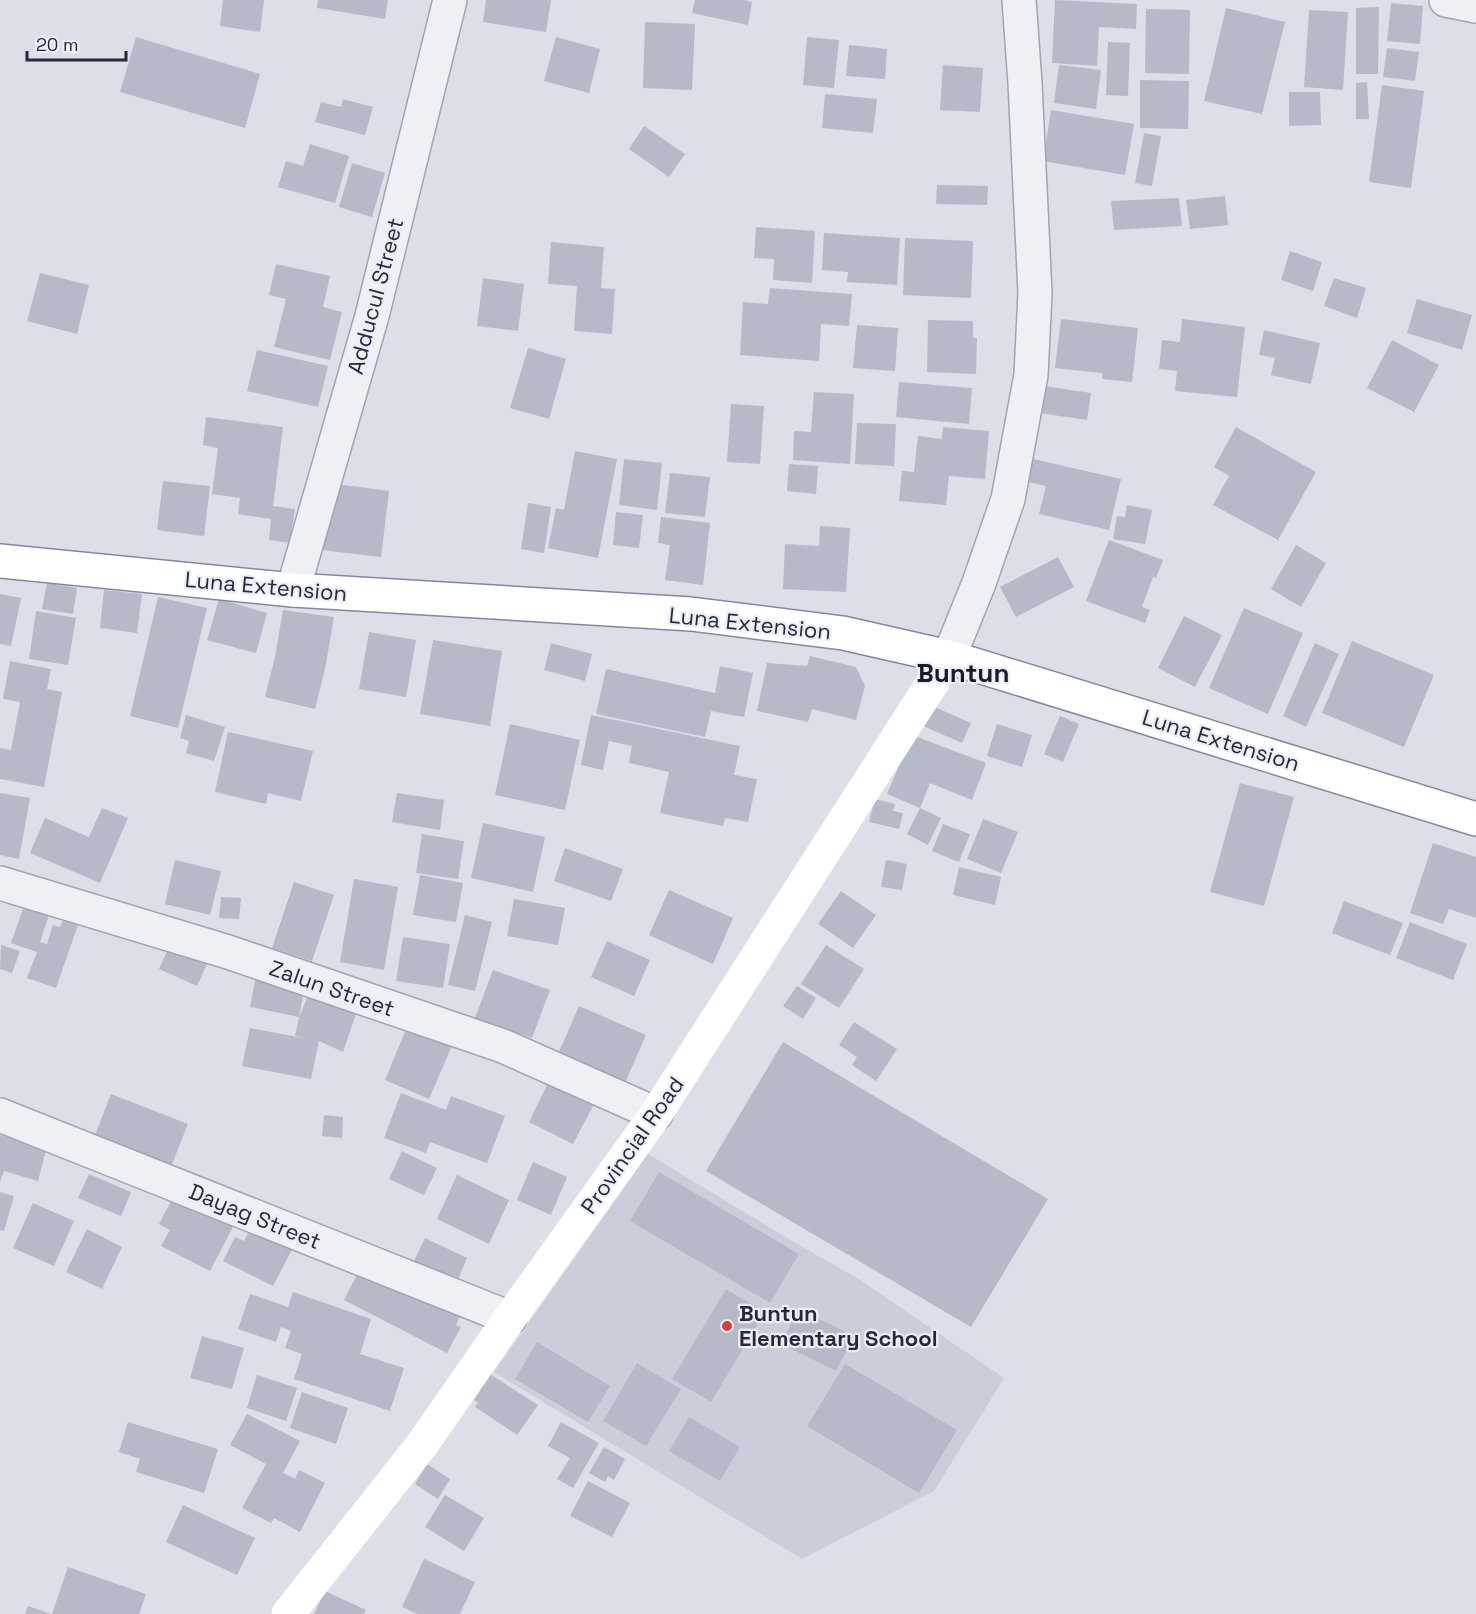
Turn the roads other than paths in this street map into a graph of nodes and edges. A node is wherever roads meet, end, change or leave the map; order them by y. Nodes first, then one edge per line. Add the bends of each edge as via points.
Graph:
1 (450, 0) edge
2 (1019, 0) edge
3 (1446, 0) edge
4 (1476, 6) edge
5 (0, 561) edge
6 (293, 590) junction
7 (949, 657) junction
8 (1476, 800) edge
9 (1426, 804) junction
10 (1476, 819) edge
11 (0, 883) edge
12 (656, 1114) junction
13 (0, 1115) edge
14 (510, 1318) junction
15 (288, 1614) edge

1 - 6 street, Adducul Street via 372,316
2 - 7 street via 1035,293 1031,375 1008,499
3 - 4 street
5 - 6 main road, Luna Extension
6 - 7 main road, Luna Extension via 691,615 843,633
7 - 9 main road, Luna Extension
7 - 12 main road, Provincial Road
8 - 9 street
9 - 10 main road, Luna Extension
11 - 12 street, Zalun Street via 228,951 503,1046
12 - 14 main road, Provincial Road
13 - 14 street, Dayag Street
14 - 15 main road, Provincial Road via 421,1446

